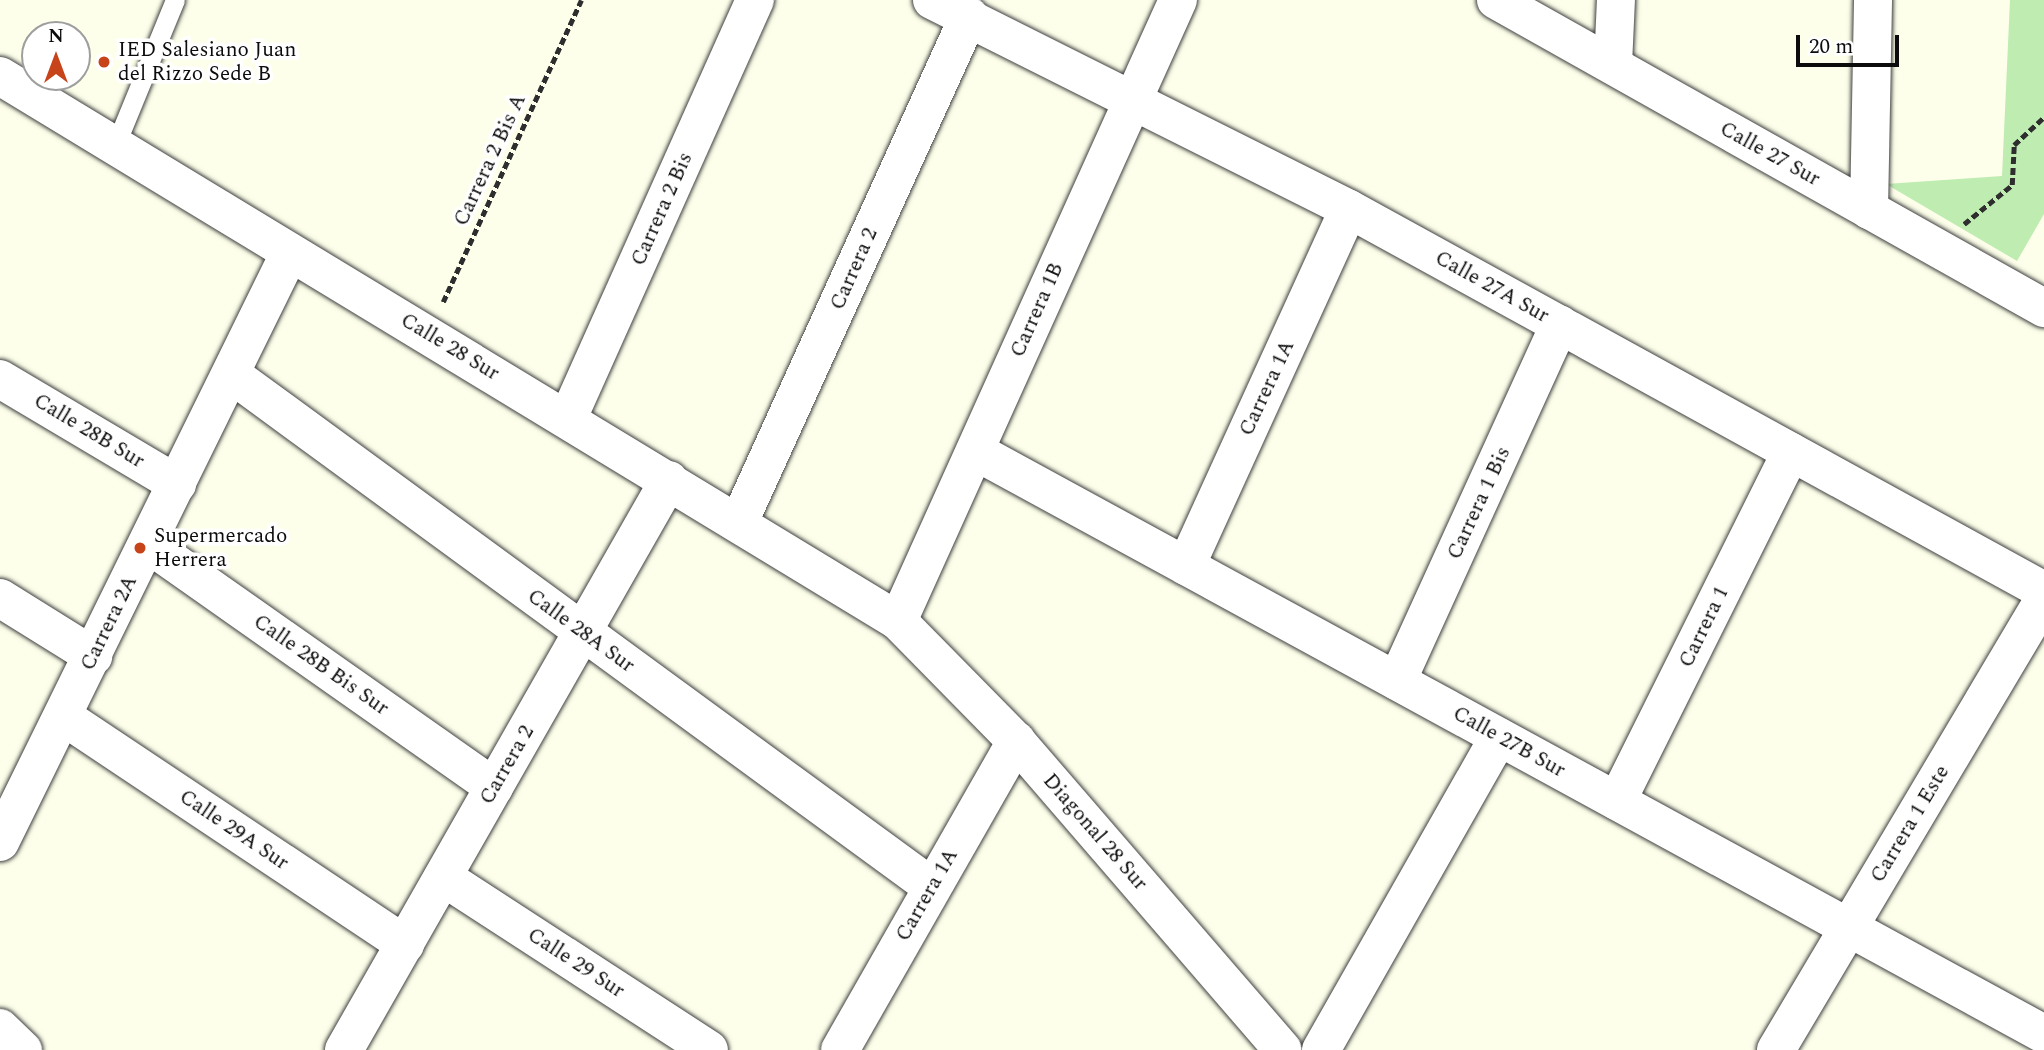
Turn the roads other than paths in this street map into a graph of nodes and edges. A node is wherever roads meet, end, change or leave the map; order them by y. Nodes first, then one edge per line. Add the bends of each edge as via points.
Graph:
1 (175, 0) edge
2 (755, 0) edge
3 (932, 0) edge
4 (1178, 0) edge
5 (1496, 0) edge
6 (1616, 0) edge
7 (1873, 0) edge
8 (969, 16) junction
9 (1613, 65) junction
10 (0, 76) edge
11 (1132, 96) junction
12 (114, 146) junction
13 (1349, 209) junction
14 (1869, 210) junction
15 (290, 252) junction
16 (2044, 308) edge
17 (1560, 324) junction
18 (231, 374) junction
19 (0, 379) edge
20 (568, 418) junction
21 (975, 451) junction
22 (1791, 452) junction
23 (669, 480) junction
24 (177, 484) junction
25 (739, 522) junction
26 (148, 544) junction
27 (1186, 566) junction
28 (2044, 591) edge
29 (0, 598) edge
30 (2044, 599) edge
31 (898, 621) junction
32 (582, 632) junction
33 (93, 656) junction
34 (1397, 681) junction
35 (64, 717) junction
36 (1499, 737) junction
37 (1016, 741) junction
38 (494, 787) junction
39 (1617, 801) junction
40 (0, 842) edge
41 (443, 877) junction
42 (932, 887) junction
43 (1849, 928) junction
44 (405, 944) junction
45 (0, 1028) edge
46 (2044, 1034) edge
47 (23, 1050) edge
48 (344, 1050) edge
49 (709, 1050) edge
50 (840, 1050) edge
51 (1283, 1050) edge
52 (1321, 1050) edge
53 (1776, 1050) edge

1 - 12 lane
2 - 20 street, Carrera 2 Bis
3 - 8 street, Calle 27A Sur
4 - 11 street, Carrera 1B
5 - 9 street, Calle 27 Sur
6 - 9 street
7 - 14 street
8 - 11 street, Calle 27A Sur
8 - 25 street, Carrera 2
9 - 14 street, Calle 27 Sur
10 - 12 street, Calle 28 Sur
11 - 13 street, Calle 27A Sur
11 - 21 street, Carrera 1B
12 - 15 street, Calle 28 Sur
13 - 17 street, Calle 27A Sur
13 - 27 street, Carrera 1A
14 - 16 street, Calle 27 Sur
15 - 18 street, Carrera 2A
15 - 20 street, Calle 28 Sur
17 - 22 street, Calle 27A Sur
17 - 34 street, Carrera 1 Bis
18 - 24 street, Carrera 2A
18 - 32 street, Calle 28A Sur
19 - 24 street, Calle 28B Sur
20 - 23 street, Calle 28 Sur
21 - 27 street, Calle 27B Sur
21 - 31 street, Carrera 1B
22 - 28 street, Calle 27A Sur
22 - 39 street, Carrera 1
23 - 25 street, Calle 28 Sur
23 - 32 street, Carrera 2
24 - 26 street, Carrera 2A
25 - 31 street, Calle 28 Sur
26 - 33 street, Carrera 2A
26 - 38 street, Calle 28B Bis Sur
27 - 34 street, Calle 27B Sur
29 - 33 street
30 - 43 street, Carrera 1 Este
31 - 37 street, Diagonal 28 Sur
32 - 38 street, Carrera 2
32 - 42 street, Calle 28A Sur
33 - 35 street, Carrera 2A
34 - 36 street, Calle 27B Sur
35 - 40 street, Carrera 2A
35 - 44 street, Calle 29A Sur
36 - 39 street, Calle 27B Sur
36 - 52 street
37 - 42 street, Carrera 1A
37 - 51 street, Diagonal 28 Sur
38 - 41 street, Carrera 2
39 - 43 street, Calle 27B Sur
41 - 44 street, Carrera 2
41 - 49 street, Calle 29 Sur
42 - 50 street, Carrera 1A
43 - 46 street, Calle 27B Sur
43 - 53 street, Carrera 1 Este
44 - 48 street, Carrera 2
45 - 47 street

